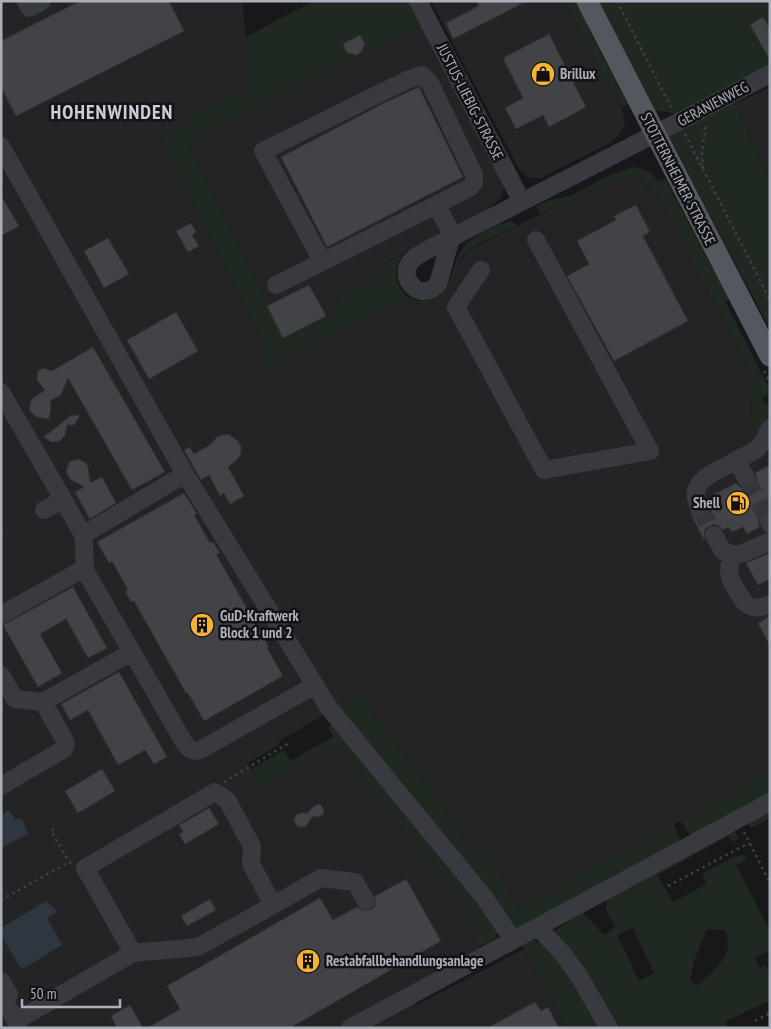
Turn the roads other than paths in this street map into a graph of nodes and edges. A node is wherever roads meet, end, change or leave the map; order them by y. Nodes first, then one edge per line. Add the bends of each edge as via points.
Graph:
1 (26, 1) edge
2 (42, 1) edge
3 (418, 1) edge
4 (587, 1) edge
5 (451, 64) junction
6 (770, 74) edge
7 (426, 79) junction
8 (655, 134) junction
9 (1, 146) edge
10 (522, 202) junction
11 (436, 205) junction
12 (536, 240) dead end
13 (326, 260) junction
14 (480, 270) dead end
15 (276, 285) dead end
16 (770, 356) edge
17 (1, 392) edge
18 (770, 428) edge
19 (737, 460) junction
20 (185, 474) junction
21 (746, 478) tunnel mouth
22 (63, 499) junction
23 (699, 507) tunnel mouth
24 (44, 510) dead end
25 (83, 535) junction
26 (714, 535) tunnel mouth
27 (770, 541) edge
28 (734, 555) junction
29 (85, 568) junction
30 (770, 604) edge
31 (1, 615) edge
32 (132, 652) junction
33 (1, 675) edge
34 (314, 685) junction
35 (43, 702) junction
36 (1, 786) edge
37 (770, 802) edge
38 (366, 901) dead end
39 (273, 905) junction
40 (538, 927) junction
41 (508, 948) junction
42 (133, 953) junction
43 (1, 981) edge
44 (3, 1001) edge
45 (10, 1024) edge
46 (350, 1028) edge
47 (608, 1028) edge

1 - 2 street via 29,8
3 - 5 street, JUSTUS-LIEBIG-STRASSE
4 - 8 main road, STOTTERNHEIMER STRASSE
5 - 7 street
5 - 10 street, JUSTUS-LIEBIG-STRASSE
6 - 8 street, GERANIENWEG
7 - 11 street via 474,175 474,183 468,188
7 - 13 street via 422,75 407,80 263,150 315,248
8 - 10 street
8 - 16 main road, STOTTERNHEIMER STRASSE
9 - 20 street
10 - 11 street via 453,237
11 - 13 street
12 - 14 street via 650,451 544,470 456,307
13 - 15 street
17 - 22 street
18 - 19 street via 760,447
19 - 21 street
19 - 23 street via 709,475 697,486 695,493
20 - 25 street
20 - 34 street
22 - 24 street
22 - 25 street
25 - 29 street
26 - 28 street via 723,551
27 - 28 street
28 - 30 street via 728,570 744,602 752,608
29 - 31 street
29 - 32 street
32 - 34 street via 185,744 194,752
32 - 35 street
33 - 35 street via 15,699
34 - 41 street via 329,708 484,897
35 - 36 street via 64,739 64,749
37 - 40 street
38 - 39 street via 355,882 321,878
39 - 42 street via 198,947
39 - 42 street via 250,864 252,846 227,800 215,792 77,865
40 - 41 street
40 - 47 street via 579,976
41 - 46 street via 426,994
42 - 45 street
43 - 44 street via 9,994
44 - 45 street

